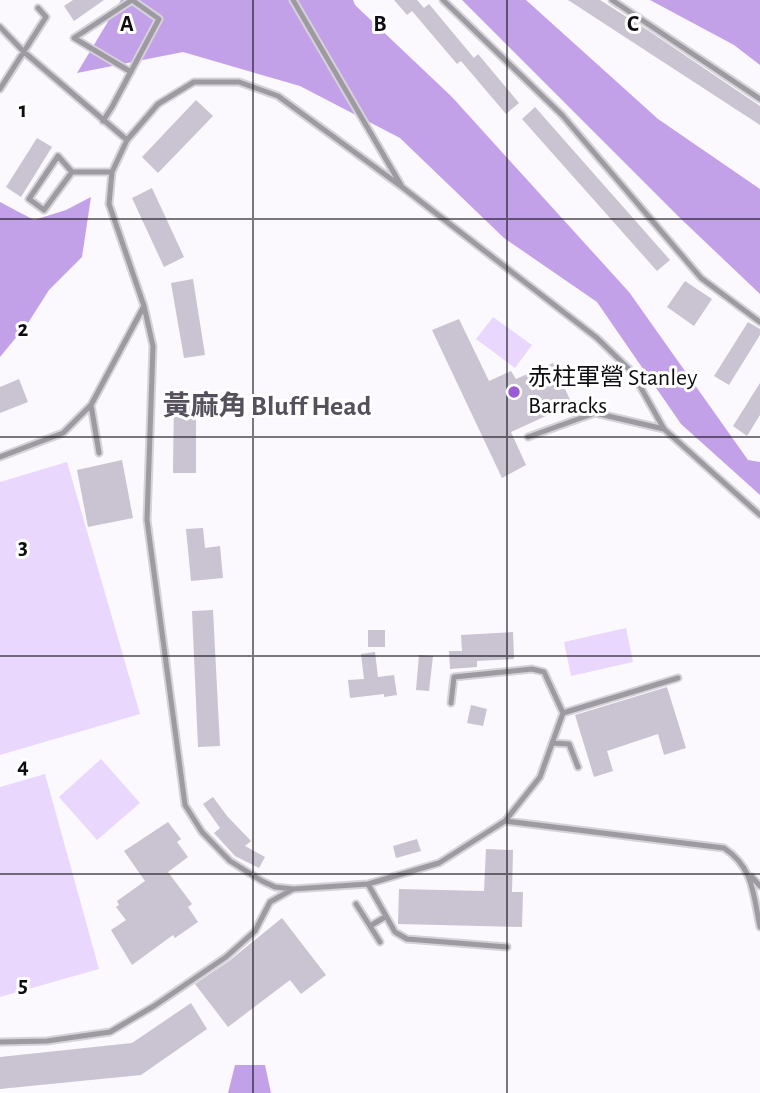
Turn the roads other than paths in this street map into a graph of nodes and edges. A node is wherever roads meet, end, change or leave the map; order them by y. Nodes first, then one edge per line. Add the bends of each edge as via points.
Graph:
1 (293, 0) edge
2 (443, 0) edge
3 (611, 0) edge
4 (38, 8) dead end
5 (0, 27) edge
6 (24, 52) junction
7 (131, 72) junction
8 (0, 89) edge
9 (760, 99) edge
10 (103, 121) junction
11 (127, 140) junction
12 (72, 172) junction
13 (112, 172) junction
14 (402, 187) junction
15 (144, 306) junction
16 (760, 322) edge
17 (91, 405) junction
18 (664, 429) junction
19 (528, 437) dead end
20 (99, 453) dead end
21 (0, 457) edge
22 (760, 515) edge
23 (678, 678) dead end
24 (451, 703) dead end
25 (563, 713) junction
26 (566, 735) dead end
27 (552, 743) junction
28 (569, 744) junction
29 (578, 767) dead end
30 (505, 821) junction
31 (750, 875) junction
32 (368, 884) junction
33 (760, 886) edge
34 (292, 889) junction
35 (356, 904) dead end
36 (385, 916) junction
37 (370, 926) junction
38 (760, 927) edge
39 (380, 942) dead end
40 (507, 947) dead end
41 (0, 1042) edge

1 - 14 lane
2 - 16 lane via 562,116 701,278
3 - 9 lane
4 - 6 lane via 46,17
5 - 6 lane
6 - 8 lane
6 - 10 lane
7 - 7 lane via 159,19 132,0 74,38
7 - 10 lane
10 - 11 lane
11 - 13 lane
11 - 14 lane via 158,104 194,82 239,82 278,96
12 - 12 lane via 44,210 29,200 58,156
12 - 13 lane
13 - 15 lane via 109,204
14 - 18 lane via 597,338 632,372
15 - 17 lane
15 - 34 lane via 153,346 147,520 184,805 202,832 230,860 262,881
17 - 20 lane
17 - 21 lane via 63,433
18 - 19 lane via 596,413
18 - 22 lane
23 - 25 lane
24 - 25 lane via 454,677 532,669 544,672
25 - 27 lane
26 - 28 lane
27 - 28 lane
27 - 30 lane via 540,777
28 - 29 lane
30 - 31 lane via 723,848 737,857
30 - 32 lane via 439,863
31 - 33 lane
31 - 38 lane
32 - 34 lane
32 - 36 lane
34 - 41 lane via 270,902 255,931 226,957 110,1032
35 - 37 lane
36 - 37 lane
36 - 40 lane via 395,932 407,939
37 - 39 lane

